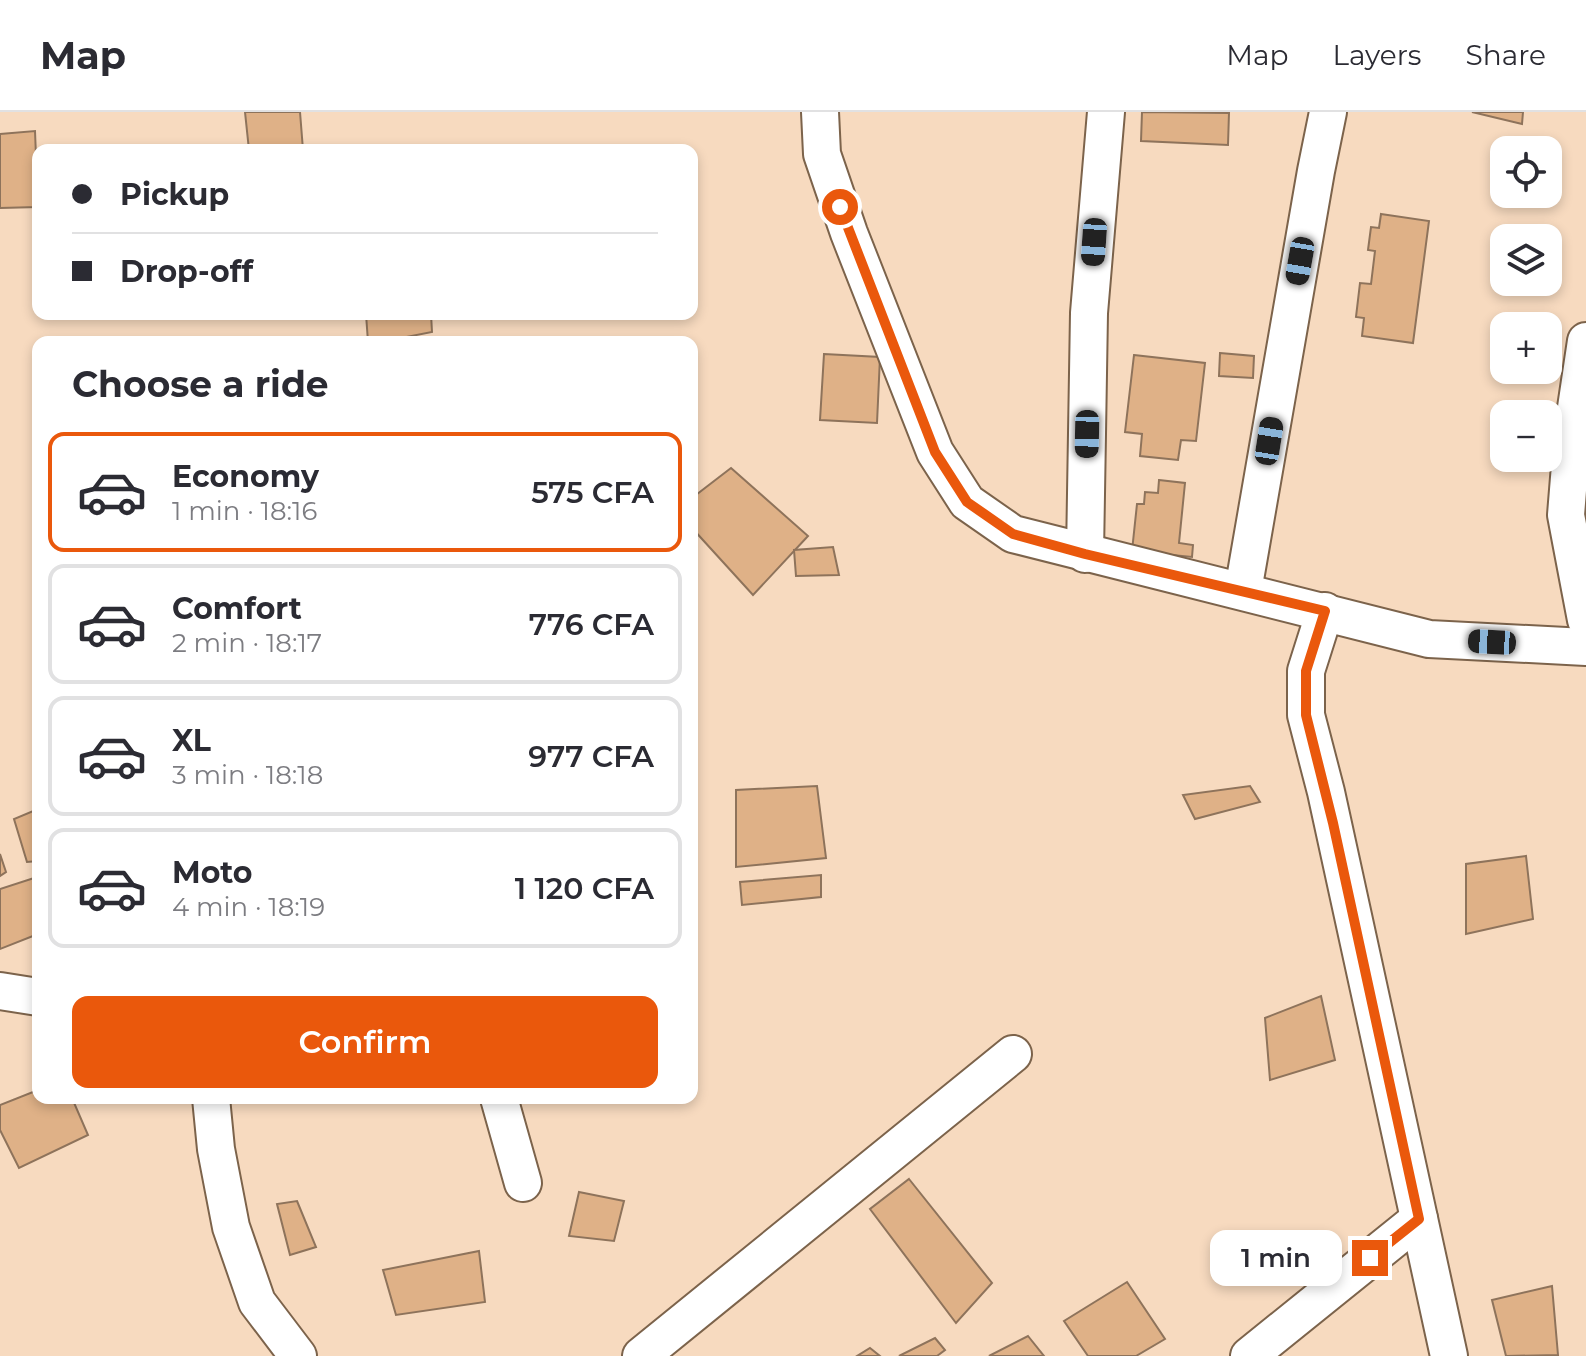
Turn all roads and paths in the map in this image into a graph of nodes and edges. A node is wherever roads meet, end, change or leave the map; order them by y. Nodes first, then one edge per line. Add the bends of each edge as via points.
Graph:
1 (820, 112) edge
2 (1106, 112) edge
3 (1328, 112) edge
4 (1586, 341) edge
5 (1085, 554) junction
6 (1243, 591) junction
7 (1325, 611) junction
8 (1586, 620) edge
9 (1586, 647) edge
10 (0, 991) edge
11 (32, 996) edge
12 (1013, 1054) dead end
13 (212, 1104) edge
14 (501, 1104) edge
15 (523, 1183) dead end
16 (1419, 1219) junction
17 (298, 1356) edge
18 (641, 1356) edge
19 (1249, 1356) edge
20 (1449, 1356) edge

1 - 5 street via 822,154 935,452 967,502 1013,534
2 - 5 street via 1089,313
3 - 6 street
4 - 8 street via 1566,515
5 - 6 street
6 - 7 street
7 - 9 street via 1429,639
7 - 16 street via 1306,671 1306,715
10 - 11 street
12 - 18 street
13 - 17 street via 236,1242 257,1302
14 - 15 street
16 - 19 street
16 - 20 street

